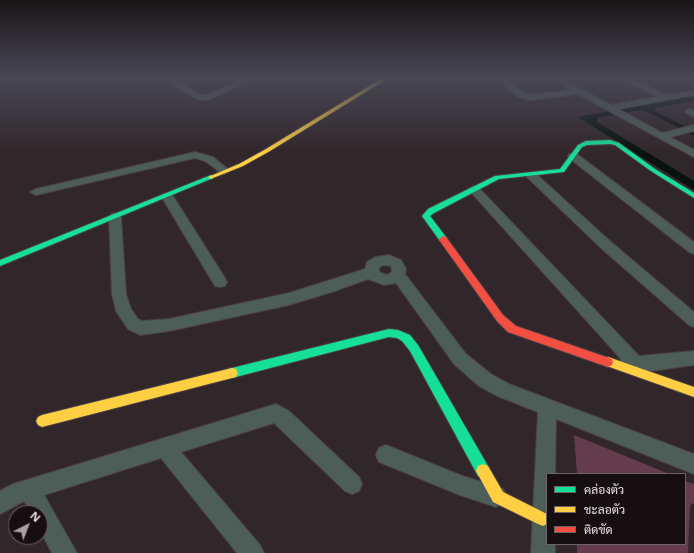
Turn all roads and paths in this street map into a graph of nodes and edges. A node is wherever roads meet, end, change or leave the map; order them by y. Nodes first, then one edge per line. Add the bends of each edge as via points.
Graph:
1 (346, 103) edge
2 (599, 103) edge
3 (642, 103) edge
4 (611, 109) junction
5 (694, 128) edge
6 (662, 136) junction
7 (694, 154) edge
8 (573, 156) junction
9 (224, 172) junction
10 (531, 174) junction
11 (474, 189) junction
12 (36, 192) dead end
13 (167, 196) junction
14 (694, 196) edge
15 (115, 216) junction
16 (694, 249) edge
17 (0, 263) edge
18 (220, 282) dead end
19 (694, 320) edge
20 (694, 358) edge
21 (635, 363) junction
22 (617, 364) junction
23 (694, 392) edge
24 (547, 407) junction
25 (42, 421) dead end
26 (164, 447) junction
27 (386, 455) dead end
28 (694, 464) edge
29 (352, 484) dead end
30 (29, 489) junction
31 (498, 497) junction
32 (0, 503) edge
33 (543, 519) junction
34 (65, 553) edge
35 (252, 553) edge
36 (543, 553) edge

1 - 9 street via 268,150
2 - 4 street
3 - 4 street
4 - 6 street
5 - 6 street
6 - 7 street
8 - 10 street via 562,171
8 - 14 street via 582,144 614,142
8 - 16 street
9 - 12 street via 209,160 195,156
9 - 13 street
10 - 11 street via 501,176
10 - 19 street via 606,245
11 - 21 street
11 - 22 street via 426,216 500,318 508,327 520,332
13 - 15 street
13 - 18 street
15 - 17 street
15 - 24 street via 119,294 124,311 133,324 140,328 170,325 289,299 372,272 374,263 389,260 398,266 398,275 460,359 476,374 503,390
20 - 21 street
21 - 22 street
22 - 23 street
24 - 28 street
24 - 33 street
25 - 31 street via 389,334 398,334 406,338 414,348
26 - 29 street via 276,413
26 - 30 street
26 - 35 street
27 - 31 street via 460,485
30 - 32 street
30 - 34 street
31 - 33 street
33 - 36 street

